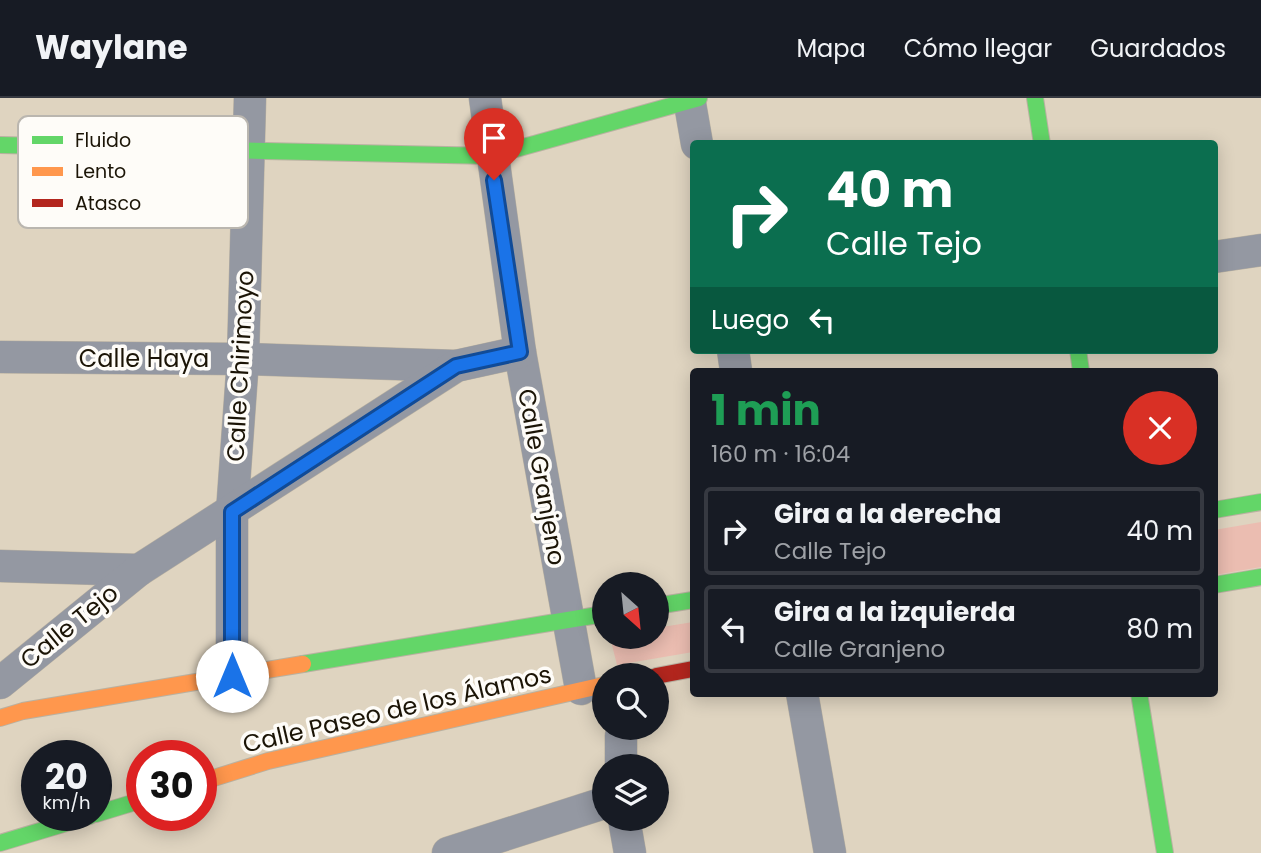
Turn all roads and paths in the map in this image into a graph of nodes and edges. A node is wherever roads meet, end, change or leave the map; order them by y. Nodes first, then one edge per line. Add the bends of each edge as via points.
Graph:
1 (250, 98) edge
2 (485, 98) edge
3 (1035, 98) edge
4 (693, 99) edge
5 (697, 140) edge
6 (1041, 140) edge
7 (0, 145) edge
8 (18, 145) edge
9 (249, 150) junction
10 (491, 156) junction
11 (248, 185) edge
12 (247, 228) edge
13 (1261, 250) edge
14 (1218, 256) edge
15 (520, 352) junction
16 (0, 357) edge
17 (243, 359) junction
18 (456, 366) junction
19 (1261, 502) edge
20 (1218, 509) edge
21 (232, 512) junction
22 (0, 566) edge
23 (139, 570) junction
24 (1261, 577) edge
25 (1218, 584) edge
26 (690, 600) edge
27 (669, 604) edge
28 (592, 616) edge
29 (567, 620) junction
30 (690, 670) edge
31 (669, 674) edge
32 (232, 676) junction
33 (0, 683) edge
34 (592, 684) edge
35 (592, 687) edge
36 (803, 697) edge
37 (1140, 697) edge
38 (0, 718) edge
39 (217, 777) edge
40 (592, 807) edge
41 (40, 831) edge
42 (626, 831) edge
43 (0, 843) edge
44 (448, 853) edge
45 (630, 853) edge
46 (830, 853) edge
47 (1165, 853) edge

1 - 9 street, Calle Chirimoyo
2 - 10 street, Calle Granjeno
3 - 6 main road
4 - 5 street
4 - 10 main road
7 - 8 main road
9 - 10 main road
9 - 11 street, Calle Chirimoyo
10 - 15 street, Calle Granjeno
12 - 17 street, Calle Chirimoyo
13 - 14 street
15 - 18 street, Calle Tejo
15 - 29 street, Calle Granjeno
16 - 17 street, Calle Haya
17 - 18 street, Calle Haya
17 - 21 street, Calle Chirimoyo
18 - 21 street, Calle Tejo
19 - 20 main road
21 - 23 street, Calle Tejo
21 - 32 street, Calle Chirimoyo
22 - 23 street, Calle Tejo
23 - 33 street, Calle Tejo
24 - 25 main road
26 - 27 main road
28 - 29 main road, Calle Paseo de los Álamos
29 - 32 main road, Calle Paseo de los Álamos
29 - 34 street, Calle Granjeno
30 - 31 main road
32 - 38 main road, Calle Paseo de los Álamos
35 - 39 main road, Calle Paseo de los Álamos via 268,761
36 - 46 street
37 - 47 main road
40 - 44 street
41 - 43 main road
42 - 45 street

